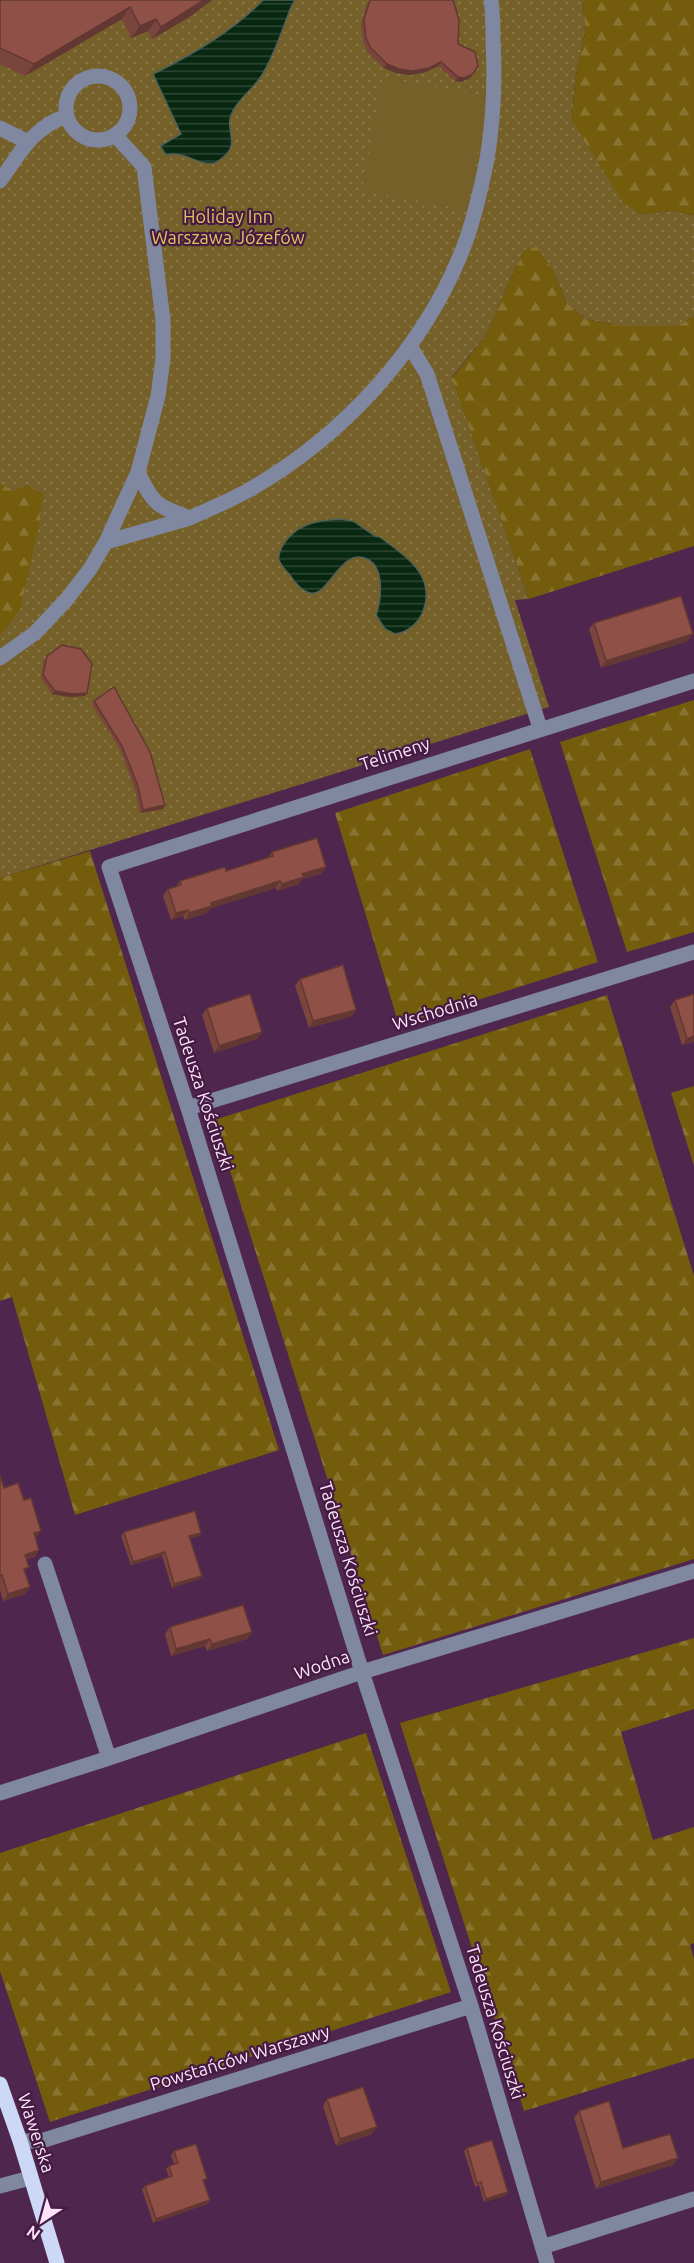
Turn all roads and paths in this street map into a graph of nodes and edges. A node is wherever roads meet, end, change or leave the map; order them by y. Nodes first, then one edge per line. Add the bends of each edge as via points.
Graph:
1 (491, 0) edge
2 (67, 116) junction
3 (0, 128) edge
4 (115, 135) junction
5 (28, 142) junction
6 (0, 181) edge
7 (410, 346) junction
8 (138, 472) junction
9 (190, 518) junction
10 (106, 542) junction
11 (0, 658) edge
12 (694, 681) edge
13 (540, 728) junction
14 (109, 867) joint
15 (694, 952) edge
16 (188, 1108) junction
17 (45, 1564) dead end
18 (694, 1571) edge
19 (362, 1672) junction
20 (109, 1758) junction
21 (0, 1793) edge
22 (471, 2006) junction
23 (0, 2085) edge
24 (21, 2141) junction
25 (30, 2178) junction
26 (0, 2186) edge
27 (694, 2199) edge
28 (542, 2247) junction
29 (57, 2263) edge
30 (547, 2263) edge

1 - 7 street via 493,125 481,187 462,251
2 - 4 street via 74,129 86,137 100,140
2 - 4 street via 67,100 74,86 87,78 103,76 117,82 127,94 130,110 126,125
2 - 5 street via 36,131
3 - 5 street
4 - 8 street via 144,167 163,320 158,396
5 - 6 street
7 - 9 street via 380,384 318,443 248,491
7 - 13 street via 427,374
8 - 9 street via 150,497 162,508
8 - 10 street
9 - 10 street
10 - 11 street via 67,598 35,633
12 - 13 street, Telimeny
13 - 14 street, Telimeny
14 - 16 street, Tadeusza Kościuszki
15 - 16 street, Wschodnia
16 - 19 street, Tadeusza Kościuszki
17 - 20 street
18 - 19 street, Wodna
19 - 20 street, Wodna
19 - 22 street, Tadeusza Kościuszki
20 - 21 street, Wodna
22 - 24 street, Powstańców Warszawy via 41,2141
22 - 28 street, Tadeusza Kościuszki
23 - 24 main road, Wawerska
24 - 25 main road, Wawerska
25 - 26 street
25 - 29 main road, Wawerska
27 - 28 street
28 - 30 street, Tadeusza Kościuszki

